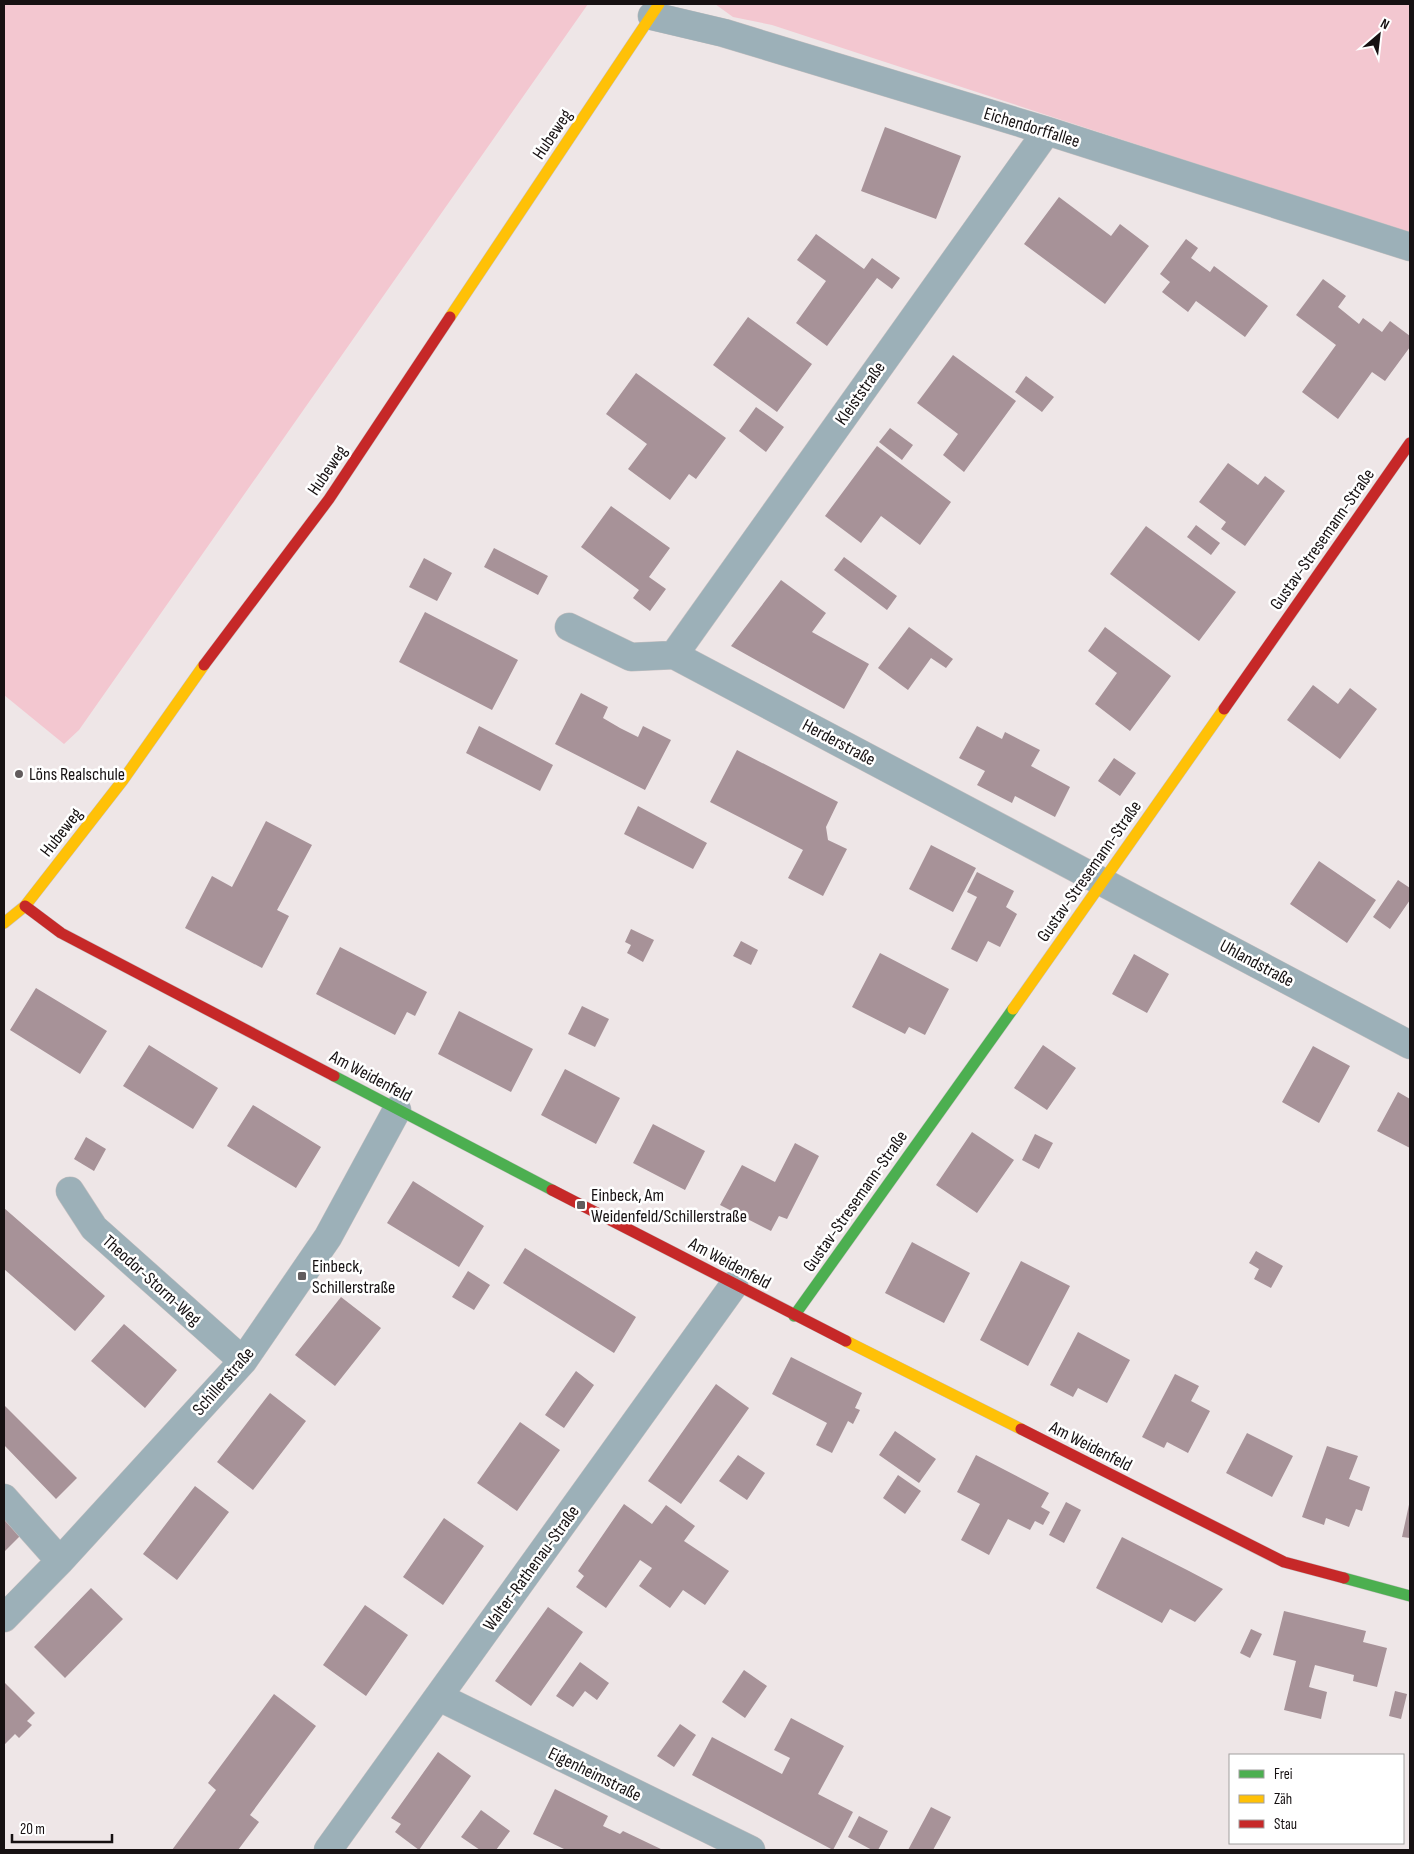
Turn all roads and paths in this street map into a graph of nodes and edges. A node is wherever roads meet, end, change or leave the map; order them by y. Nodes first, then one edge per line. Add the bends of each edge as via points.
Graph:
1 (655, 10) edge
2 (1047, 131) junction
3 (1410, 247) edge
4 (1410, 443) edge
5 (569, 627) dead end
6 (674, 655) junction
7 (1103, 882) junction
8 (26, 906) junction
9 (4, 923) edge
10 (1410, 1045) edge
11 (397, 1110) junction
12 (70, 1191) dead end
13 (734, 1285) junction
14 (794, 1316) junction
15 (244, 1361) junction
16 (4, 1498) edge
17 (60, 1561) junction
18 (1410, 1596) edge
19 (4, 1618) edge
20 (439, 1697) junction
21 (328, 1850) edge
22 (751, 1850) edge

1 - 2 street, Eichendorffallee
1 - 8 street, Hubeweg via 329,499 213,652 123,780
2 - 3 street, Eichendorffallee
2 - 6 street, Kleiststraße
4 - 7 street, Gustav-Stresemann-Straße
5 - 6 street via 631,657
6 - 7 street, Herderstraße
7 - 10 street, Uhlandstraße
7 - 14 street, Gustav-Stresemann-Straße
8 - 9 street, Hubeweg
8 - 11 street, Am Weidenfeld via 61,933
11 - 13 street, Am Weidenfeld
11 - 15 street, Schillerstraße via 328,1236
12 - 15 street, Theodor-Storm-Weg via 94,1228
13 - 14 street, Am Weidenfeld
13 - 20 street, Walter-Rathenau-Straße
14 - 18 street, Am Weidenfeld via 1284,1562
15 - 17 street, Schillerstraße
16 - 17 street
17 - 19 street, Schillerstraße
20 - 21 street, Walter-Rathenau-Straße
20 - 22 street, Eigenheimstraße

